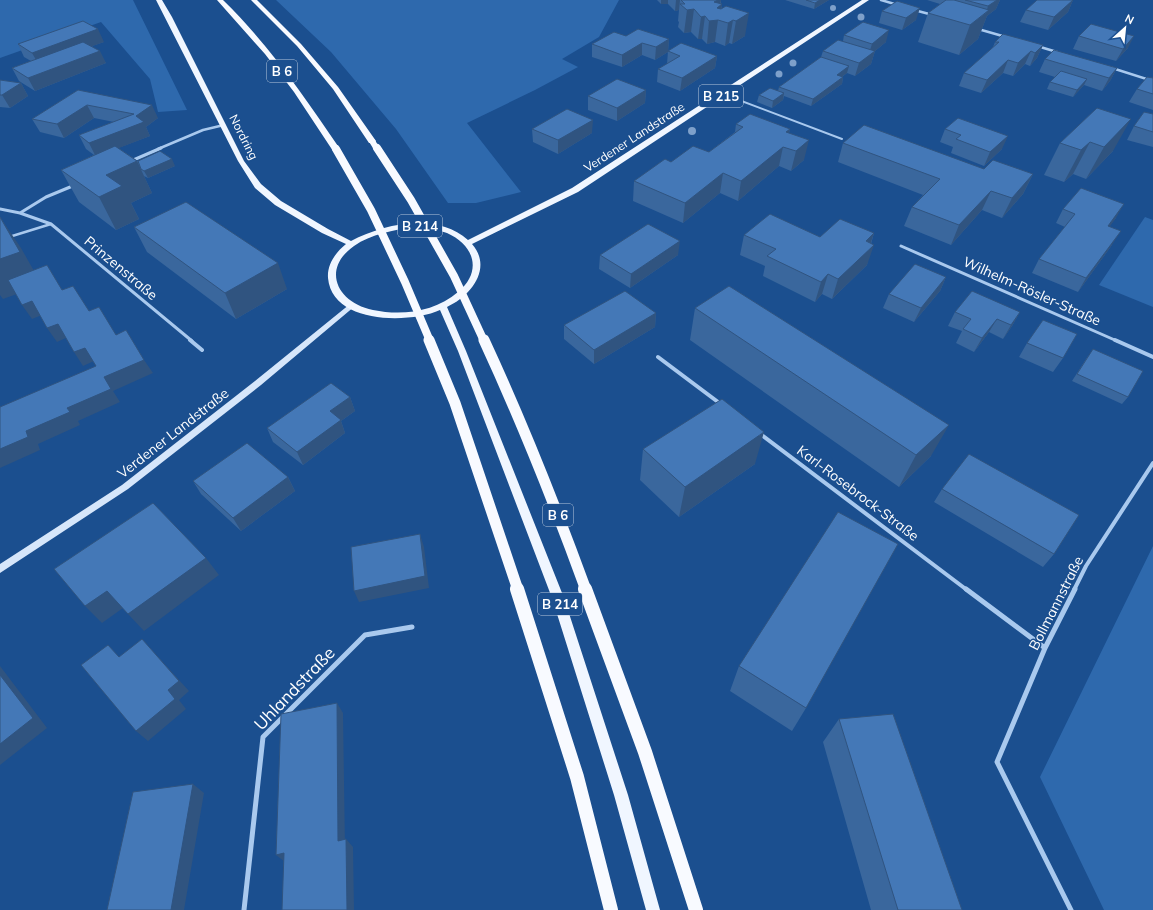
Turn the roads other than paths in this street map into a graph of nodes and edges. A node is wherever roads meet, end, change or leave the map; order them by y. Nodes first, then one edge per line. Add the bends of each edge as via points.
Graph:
1 (159, 0) edge
2 (220, 0) edge
3 (254, 0) edge
4 (866, 0) edge
5 (881, 0) edge
6 (899, 5) edge
7 (914, 10) edge
8 (936, 16) edge
9 (974, 27) edge
10 (1011, 38) edge
11 (1033, 45) edge
12 (1063, 54) edge
13 (1108, 67) edge
14 (1153, 81) edge
15 (723, 94) junction
16 (224, 125) junction
17 (842, 139) dead end
18 (126, 163) edge
19 (82, 182) edge
20 (0, 209) edge
21 (20, 213) junction
22 (51, 224) junction
23 (7, 238) edge
24 (468, 243) junction
25 (352, 244) junction
26 (902, 246) dead end
27 (352, 306) junction
28 (443, 307) junction
29 (202, 350) dead end
30 (658, 357) dead end
31 (1153, 357) edge
32 (728, 409) edge
33 (753, 428) edge
34 (1153, 462) edge
35 (0, 569) edge
36 (412, 627) dead end
37 (1045, 648) junction
38 (244, 910) edge
39 (611, 910) edge
40 (653, 910) edge
41 (696, 910) edge
42 (1071, 910) edge

1 - 16 main road, Nordring
2 - 39 highway, B 6, bridge via 235,14 301,96 370,210 405,282 455,403 503,543 577,777
3 - 41 highway, B 6, bridge via 304,50 336,88 411,200 454,276 506,388 561,522 645,752
4 - 15 main road, Verdener Landstraße / B 215
5 - 6 street
7 - 8 street
9 - 10 street
11 - 12 street
13 - 14 street
15 - 17 lane
15 - 24 main road, Verdener Landstraße / B 215 via 575,190
16 - 18 street via 191,135
16 - 25 main road, Nordring via 241,161 258,186 278,204
19 - 21 street via 46,197
20 - 21 street, Prinzenstraße
21 - 22 street, Prinzenstraße
22 - 23 lane
22 - 29 street, Prinzenstraße
24 - 25 main road, B 214 via 454,233 436,227 414,225 391,227
24 - 28 main road, B 214 via 477,256 477,271 470,286
25 - 27 main road, B 214 via 339,256 332,269 332,283 338,296
26 - 31 street, Wilhelm-Rösler-Straße
27 - 28 main road, B 214 via 369,313 390,316 411,315
27 - 35 main road, Verdener Landstraße via 125,487
28 - 40 main road, B 214 via 558,598 621,795
30 - 32 street
33 - 37 street, Karl-Rosebrock-Straße
34 - 37 street, Bollmannstraße via 1086,566
36 - 38 street, Uhlandstraße via 365,635 262,737
37 - 42 street, Bollmannstraße via 998,762

